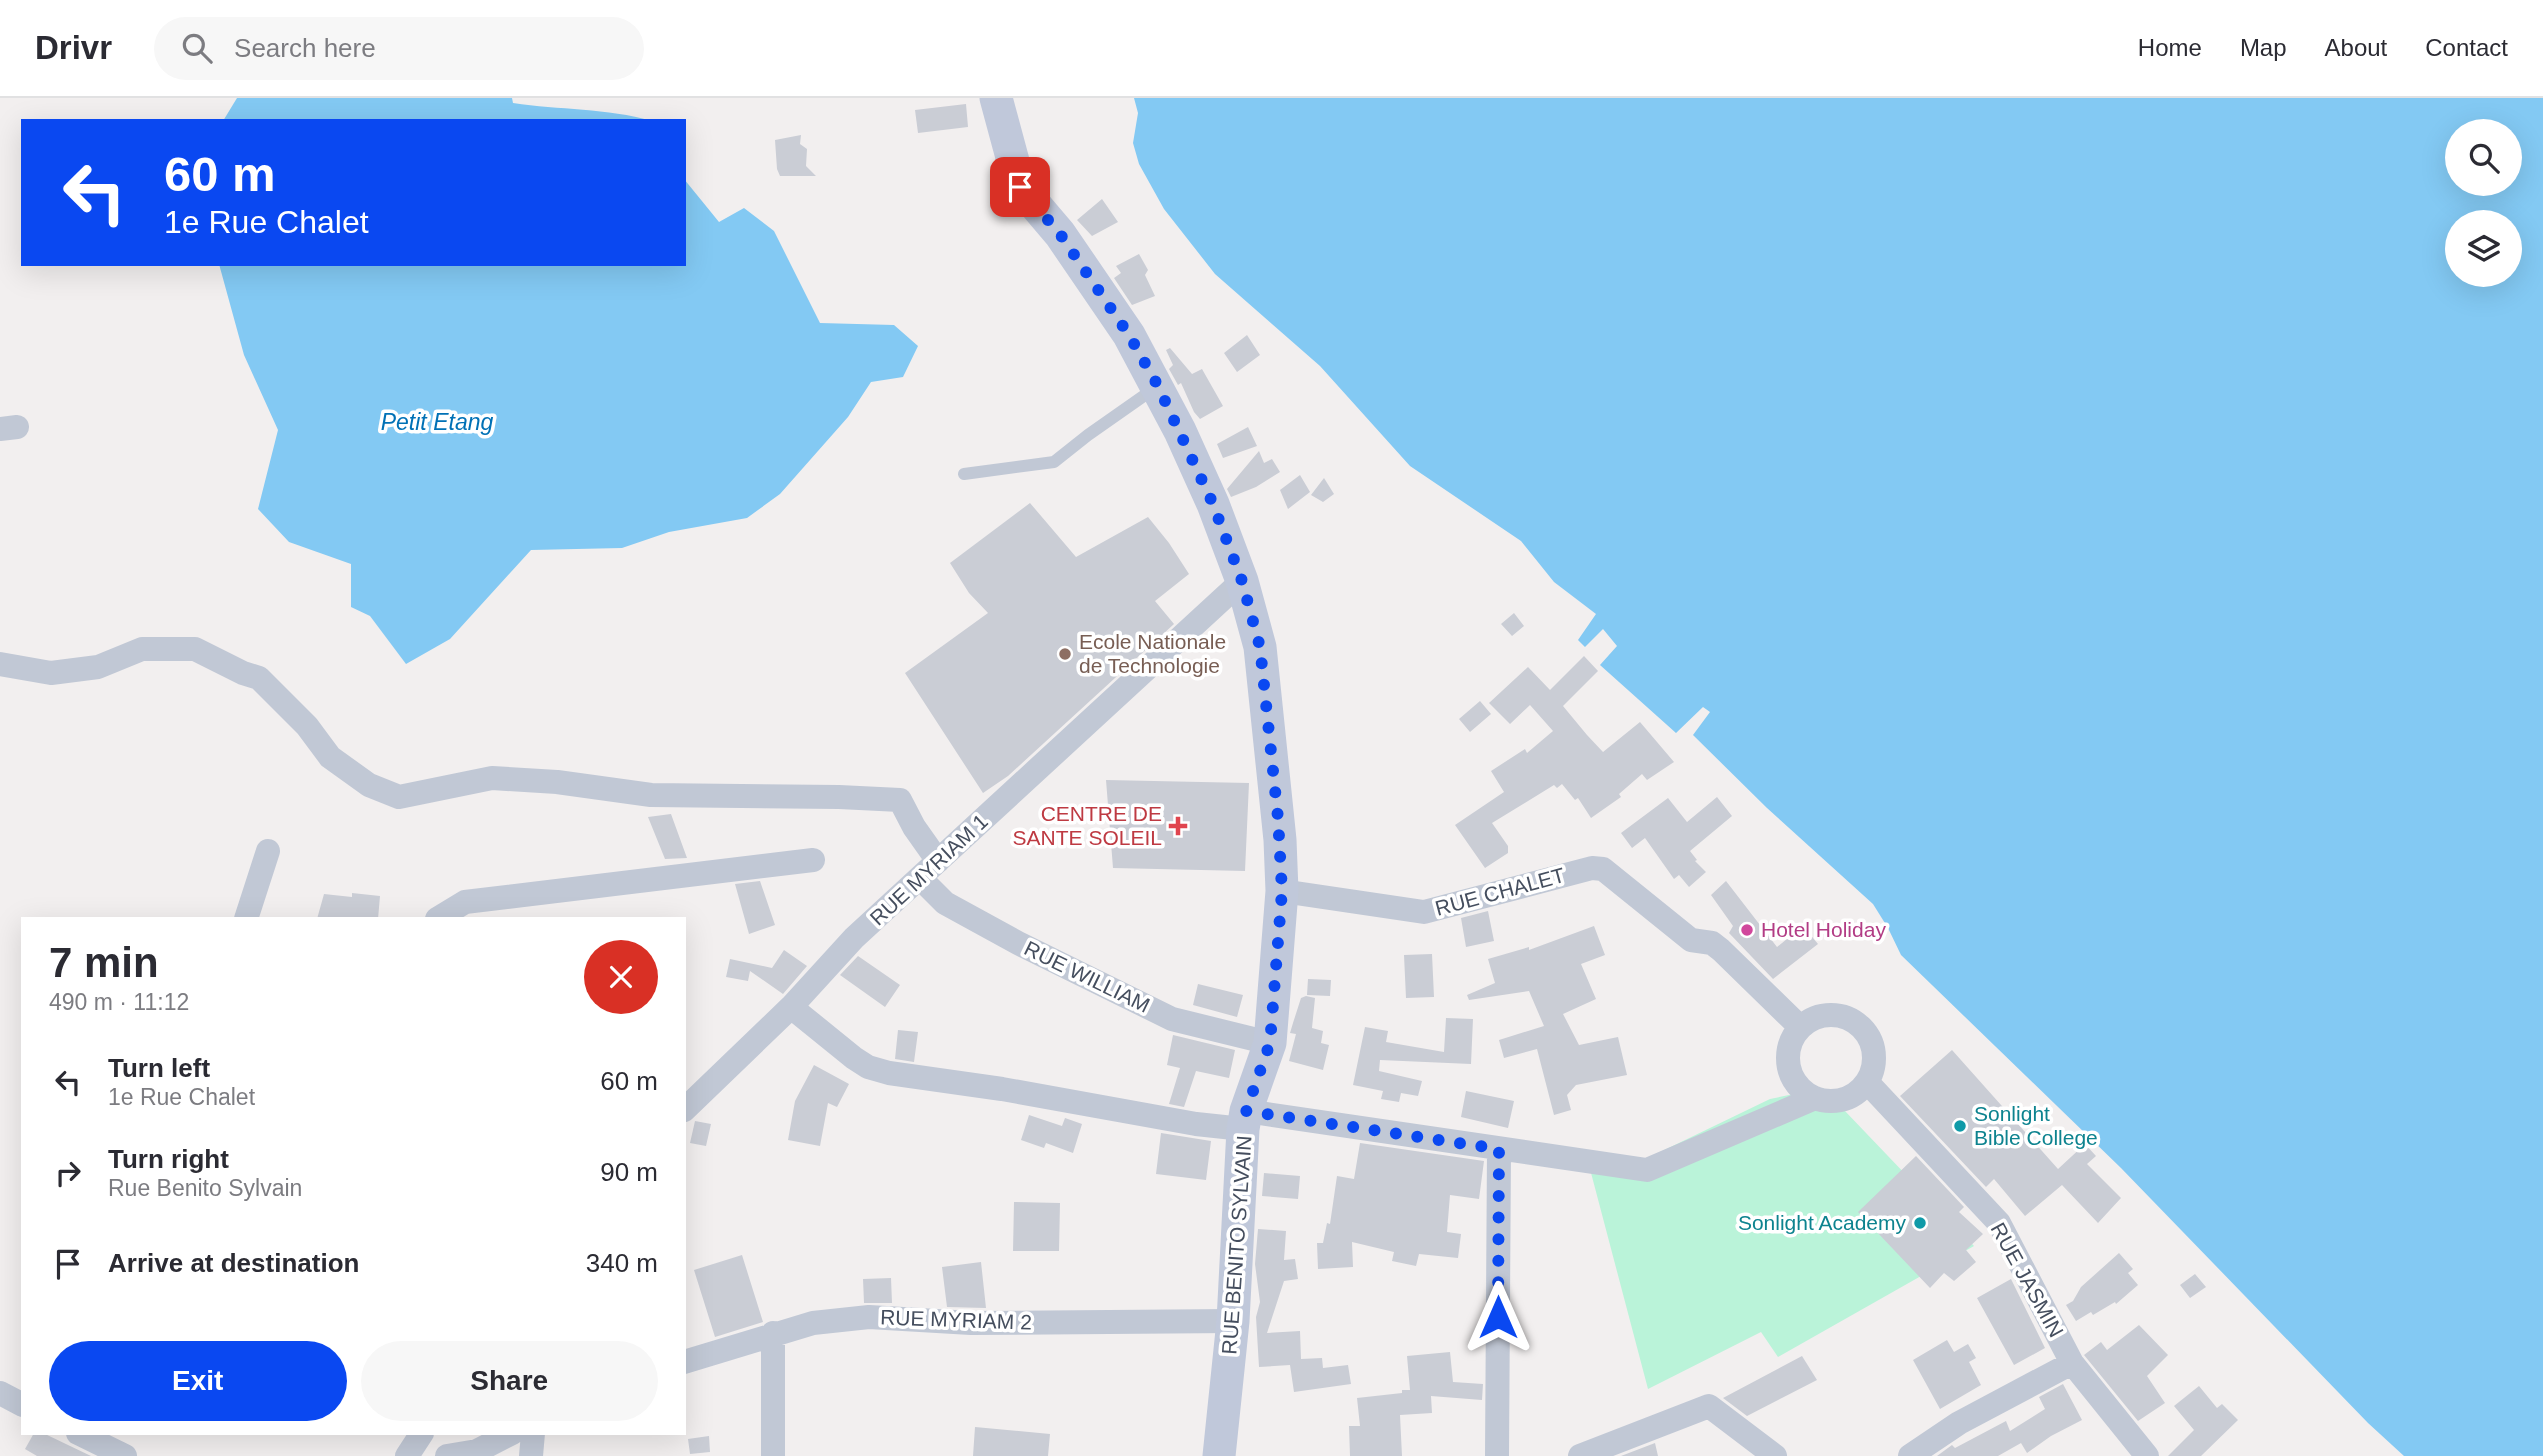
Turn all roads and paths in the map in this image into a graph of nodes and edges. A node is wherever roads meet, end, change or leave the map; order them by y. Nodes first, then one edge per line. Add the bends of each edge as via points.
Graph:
1 (996, 98) edge
2 (1158, 386) junction
3 (964, 474) dead end
4 (1242, 581) junction
5 (0, 664) edge
6 (268, 851) dead end
7 (813, 860) dead end
8 (939, 861) junction
9 (920, 878) junction
10 (1282, 891) junction
11 (247, 917) edge
12 (441, 917) edge
13 (791, 1007) junction
14 (1800, 1027) junction
15 (1270, 1043) junction
16 (1867, 1082) junction
17 (1815, 1098) junction
18 (686, 1108) edge
19 (1245, 1120) junction
20 (1499, 1149) junction
21 (1233, 1321) junction
22 (773, 1333) junction
23 (686, 1361) edge
24 (2072, 1363) junction
25 (0, 1393) edge
26 (21, 1404) edge
27 (82, 1435) edge
28 (421, 1435) edge
29 (508, 1435) edge
30 (533, 1435) edge
31 (125, 1456) edge
32 (407, 1456) edge
33 (447, 1456) edge
34 (531, 1456) edge
35 (773, 1456) edge
36 (1219, 1456) edge
37 (1497, 1456) edge
38 (1580, 1456) edge
39 (1775, 1456) edge
40 (1910, 1456) edge
41 (2147, 1456) edge

1 - 2 main road, RUE BENITO SYLVAIN via 1020,187 1060,234
2 - 3 lane via 1054,462
2 - 4 main road, RUE BENITO SYLVAIN via 1213,504
4 - 8 street, RUE MYRIAM 1
4 - 10 main road, RUE BENITO SYLVAIN via 1260,647
5 - 8 street via 51,673 98,667 142,649 195,649 259,678 307,726 330,757 369,785 399,797 492,778 651,795 901,800
6 - 11 street
7 - 12 street via 465,902
8 - 9 street, RUE MYRIAM 1
9 - 13 street, RUE MYRIAM 1 via 854,938
9 - 15 street, RUE WILLIAM via 946,903 1018,943 1172,1018
10 - 14 street, RUE CHALET via 1424,912 1592,868 1603,869 1690,940 1712,943 1721,950
10 - 15 main road, RUE BENITO SYLVAIN
13 - 18 street, RUE MYRIAM 1
13 - 19 street via 853,1058 889,1073 1196,1124
14 - 16 street via 1826,1014 1853,1020 1864,1029 1874,1055
14 - 17 street via 1792,1038 1788,1067 1798,1086
15 - 19 main road, RUE BENITO SYLVAIN
16 - 17 street via 1844,1099
16 - 24 street, RUE JASMIN via 2000,1223
17 - 20 street via 1647,1170
19 - 20 street
19 - 21 main road, RUE BENITO SYLVAIN
20 - 37 street
21 - 22 street, RUE MYRIAM 2 via 971,1323 869,1317
21 - 36 main road, RUE BENITO SYLVAIN
22 - 23 street, RUE MYRIAM 2
22 - 35 street
24 - 40 street via 1959,1423
24 - 41 street, RUE JASMIN
25 - 26 street
27 - 31 street
28 - 32 street
29 - 33 street via 477,1451
30 - 34 street
38 - 39 street via 1709,1406

